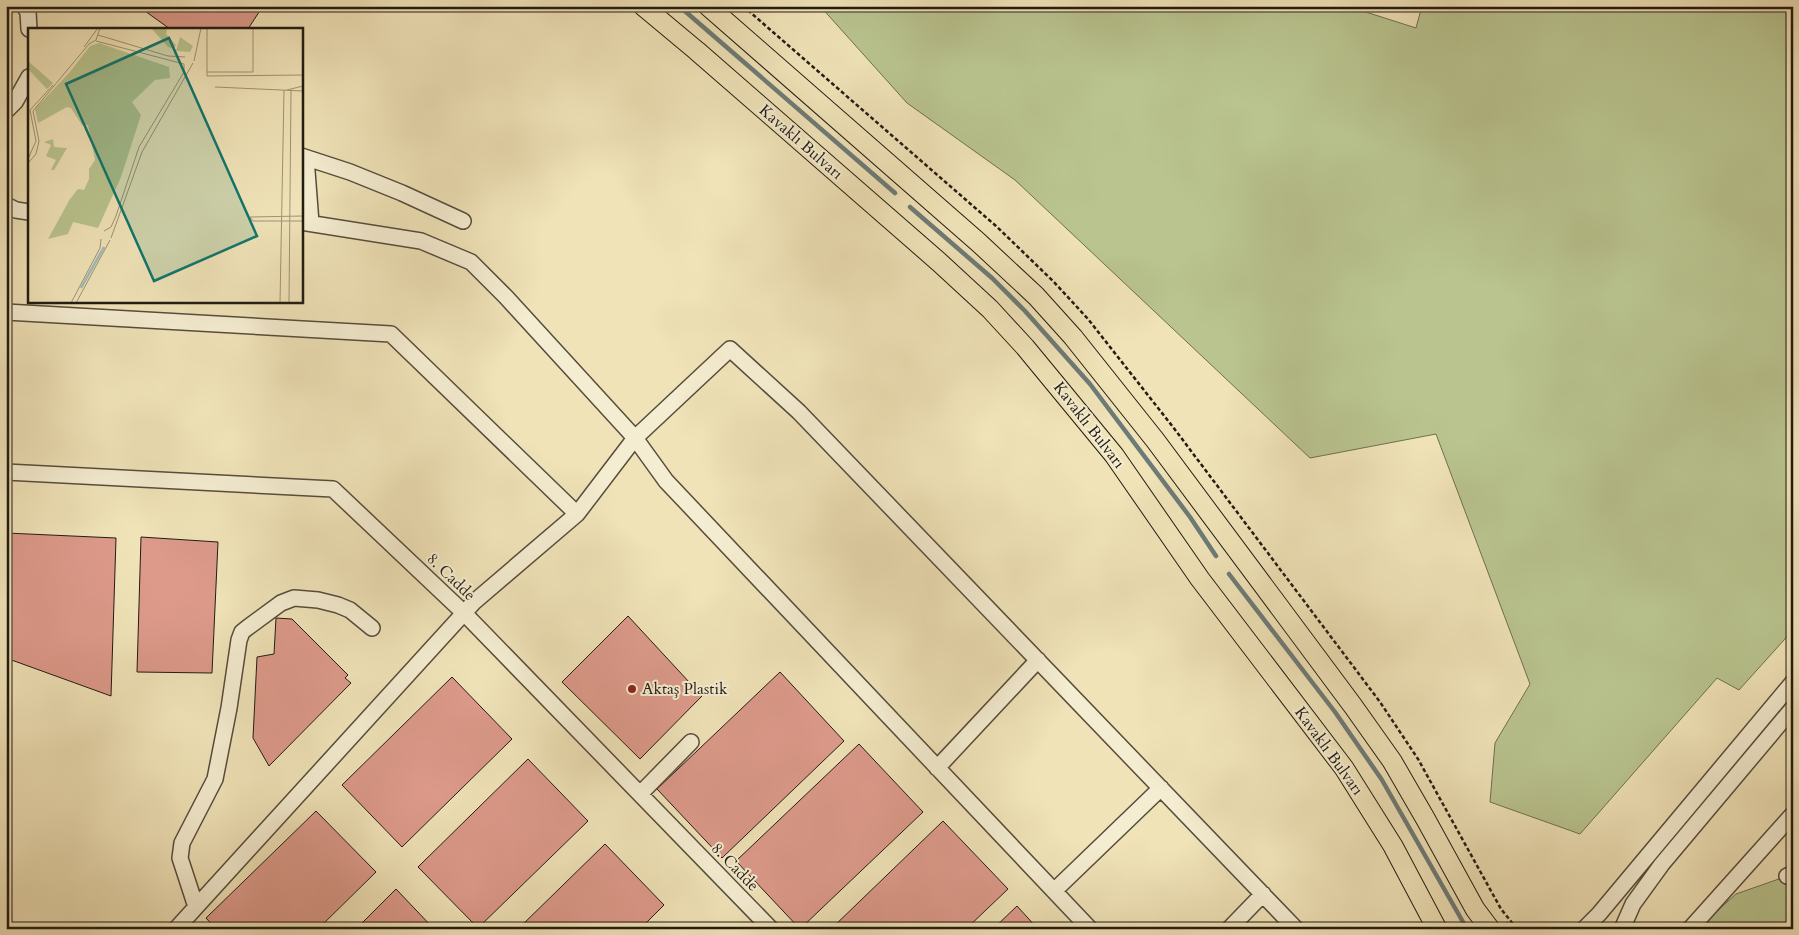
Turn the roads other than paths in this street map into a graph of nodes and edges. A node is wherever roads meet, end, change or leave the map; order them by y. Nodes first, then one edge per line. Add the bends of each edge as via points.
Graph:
1 (24, 6) edge
2 (643, 6) edge
3 (708, 6) edge
4 (29, 28) edge
5 (28, 79) edge
6 (6, 111) edge
7 (303, 157) edge
8 (6, 205) edge
9 (28, 212) edge
10 (462, 222) dead end
11 (306, 223) edge
12 (6, 312) edge
13 (635, 438) junction
14 (6, 472) edge
15 (577, 514) junction
16 (464, 613) junction
17 (372, 628) dead end
18 (1038, 660) junction
19 (1793, 682) edge
20 (1793, 708) edge
21 (691, 742) dead end
22 (937, 768) junction
23 (1161, 788) junction
24 (640, 794) junction
25 (1793, 814) edge
26 (1054, 891) junction
27 (1263, 894) junction
28 (196, 907) junction
29 (176, 929) edge
30 (771, 929) edge
31 (1090, 929) edge
32 (1229, 929) edge
33 (1296, 929) edge
34 (1437, 929) edge
35 (1490, 929) edge
36 (1584, 929) edge
37 (1622, 929) edge
38 (1690, 929) edge

1 - 4 street via 28,12
2 - 34 main road, Kavaklı Bulvarı via 939,262 1025,346 1114,455 1200,579 1344,768 1392,846
3 - 35 main road via 978,242 1036,296 1073,337 1155,440 1359,714 1392,761 1475,909
5 - 6 street
7 - 10 street via 402,193
7 - 11 street
8 - 9 street
11 - 13 street via 421,241 471,262
12 - 15 street via 391,334
13 - 15 street
13 - 18 street via 730,349 799,412
13 - 22 street via 666,481
14 - 16 street, 8. Cadde via 333,489
15 - 16 street
16 - 24 street, 8. Cadde
16 - 28 street
17 - 28 street via 350,610 338,605 294,598 281,603 242,632 215,779 182,843 180,858
18 - 22 street
18 - 23 street
19 - 36 street
20 - 37 street via 1662,864 1633,904
21 - 24 street
22 - 26 street
23 - 26 street
23 - 27 street
24 - 30 street, 8. Cadde
25 - 38 street
26 - 31 street
27 - 32 street
27 - 33 street
28 - 29 street

